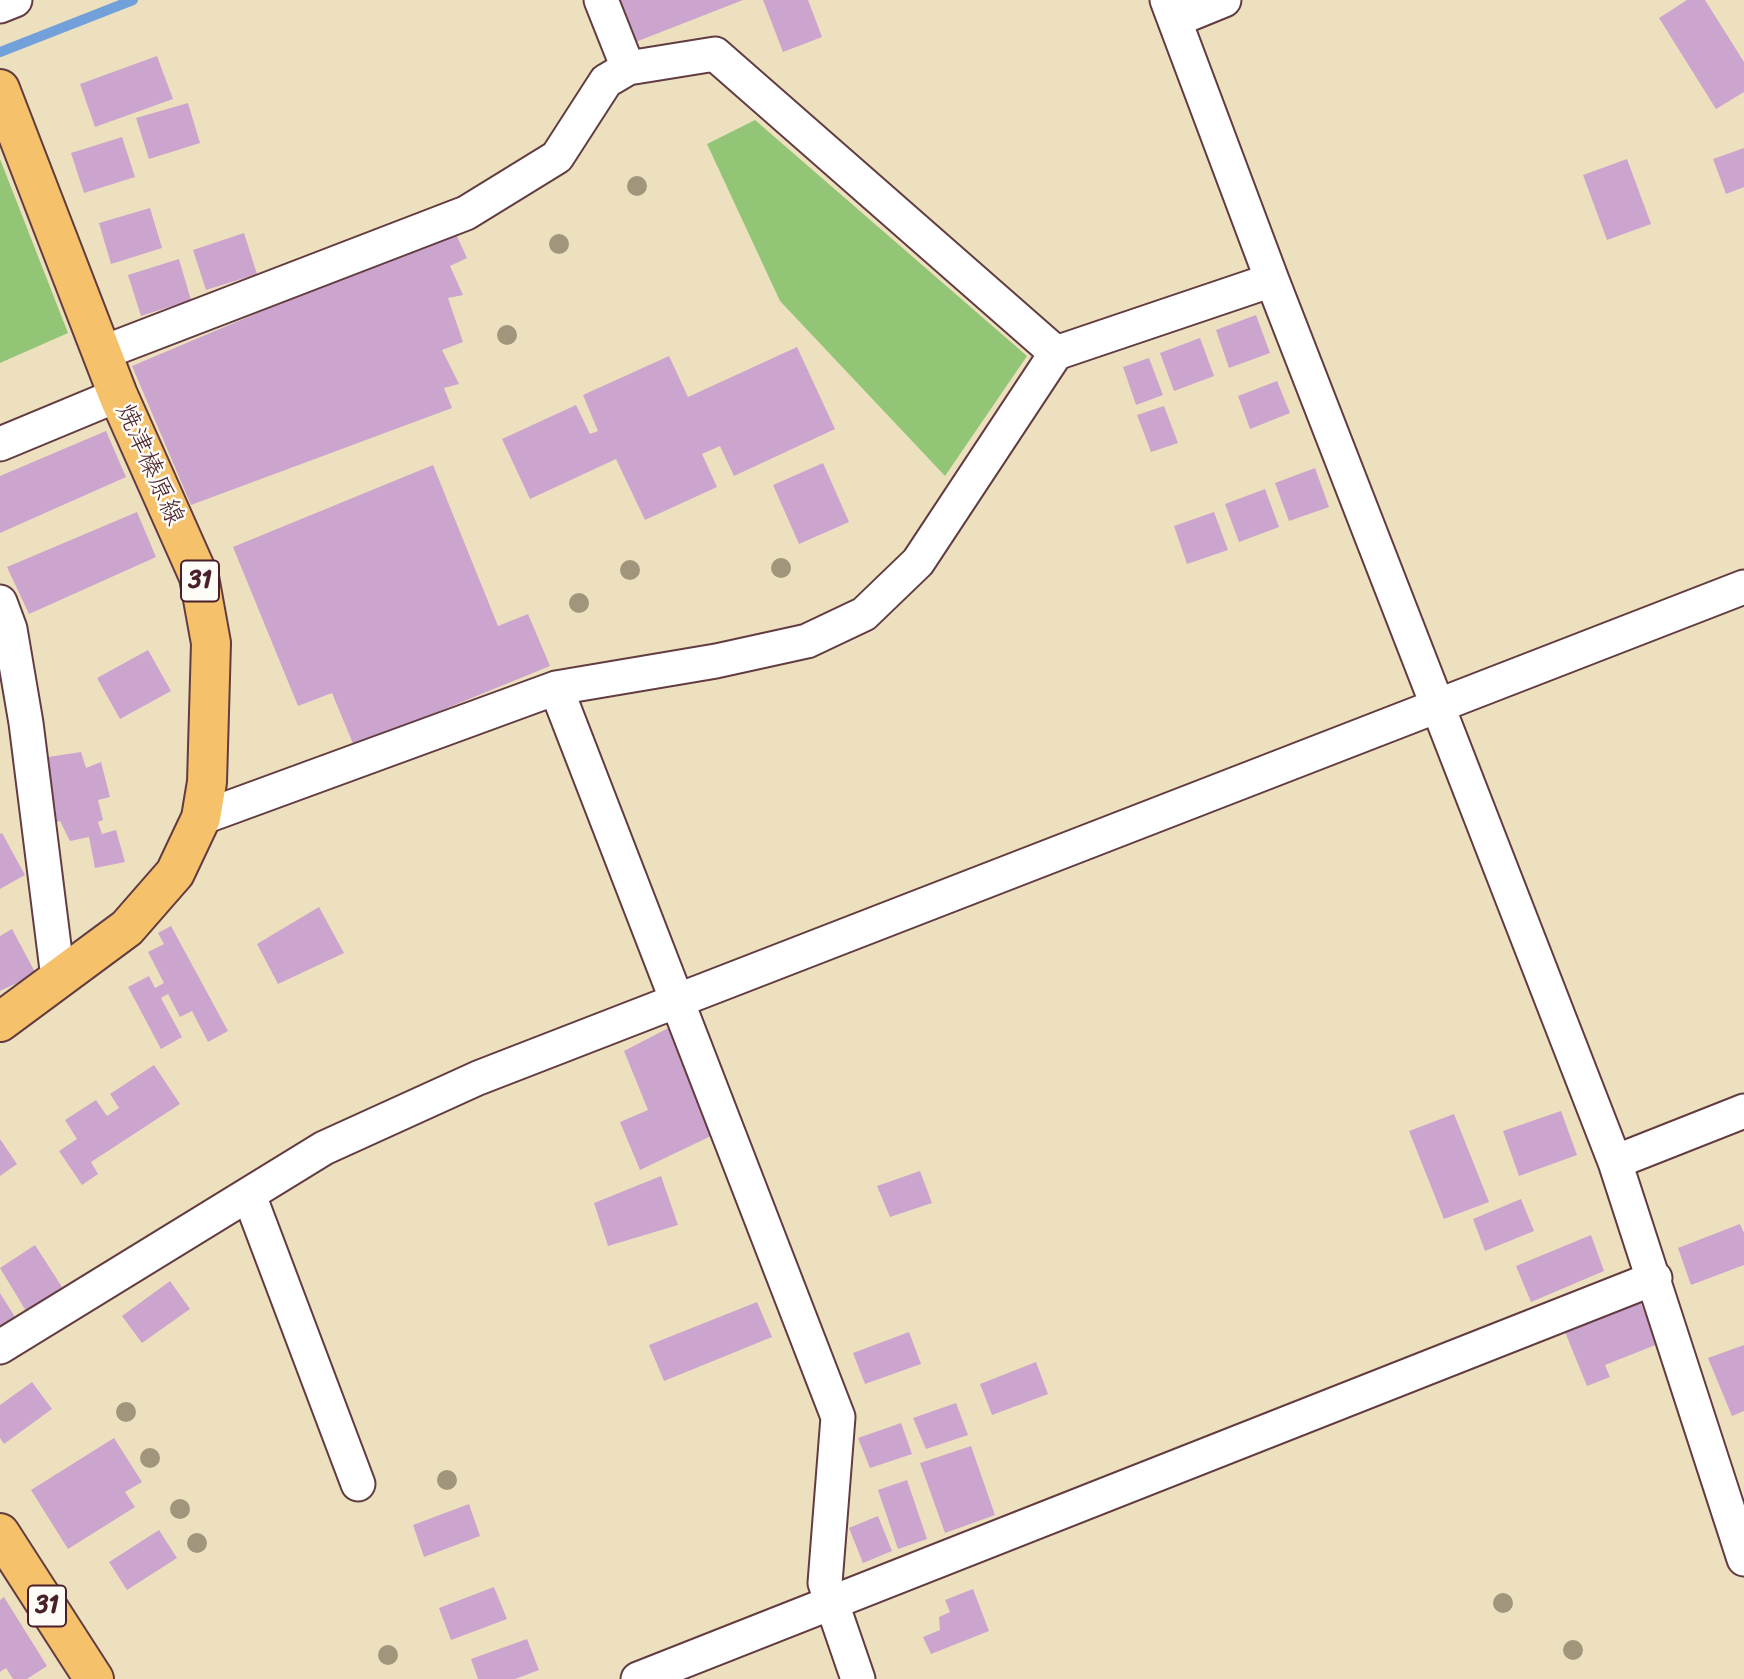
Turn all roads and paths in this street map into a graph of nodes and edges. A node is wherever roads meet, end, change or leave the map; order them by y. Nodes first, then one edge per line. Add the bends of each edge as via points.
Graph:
1 (15, 0) edge
2 (601, 0) edge
3 (1224, 0) edge
4 (0, 6) edge
5 (1171, 10) edge
6 (628, 68) junction
7 (0, 89) edge
8 (1272, 280) junction
9 (102, 353) junction
10 (1056, 353) junction
11 (118, 394) junction
12 (0, 444) edge
13 (1744, 587) edge
14 (0, 601) edge
15 (556, 688) junction
16 (1439, 705) junction
17 (201, 818) junction
18 (58, 978) junction
19 (678, 999) junction
20 (0, 1022) edge
21 (1744, 1111) edge
22 (1615, 1162) junction
23 (248, 1195) junction
24 (1655, 1278) junction
25 (0, 1347) edge
26 (358, 1484) dead end
27 (0, 1533) edge
28 (1744, 1559) edge
29 (830, 1602) junction
30 (94, 1679) edge
31 (638, 1679) edge
32 (858, 1679) edge

1 - 4 street
2 - 6 street
3 - 5 street
5 - 8 street
6 - 9 street via 606,81 556,157 466,213
6 - 10 street via 715,54
7 - 9 main road, 焼津榛原線 / 31
8 - 10 street
8 - 16 street
9 - 11 main road, 焼津榛原線 / 31
10 - 15 street via 918,562 864,614 807,641
11 - 12 street
11 - 17 main road, 焼津榛原線 / 31 via 199,577 211,643 207,782
13 - 16 street
14 - 18 street via 10,629 26,723
15 - 17 street
15 - 19 street
16 - 19 street
16 - 22 street
17 - 18 main road, 焼津榛原線 / 31 via 175,873 127,928
18 - 20 main road, 焼津榛原線 / 31
19 - 23 street via 454,1088 324,1148
19 - 29 street via 838,1417 825,1583
21 - 22 street
22 - 24 street
23 - 25 street
23 - 26 street
24 - 28 street
24 - 29 street
27 - 30 main road, 31
29 - 31 street
29 - 32 street

